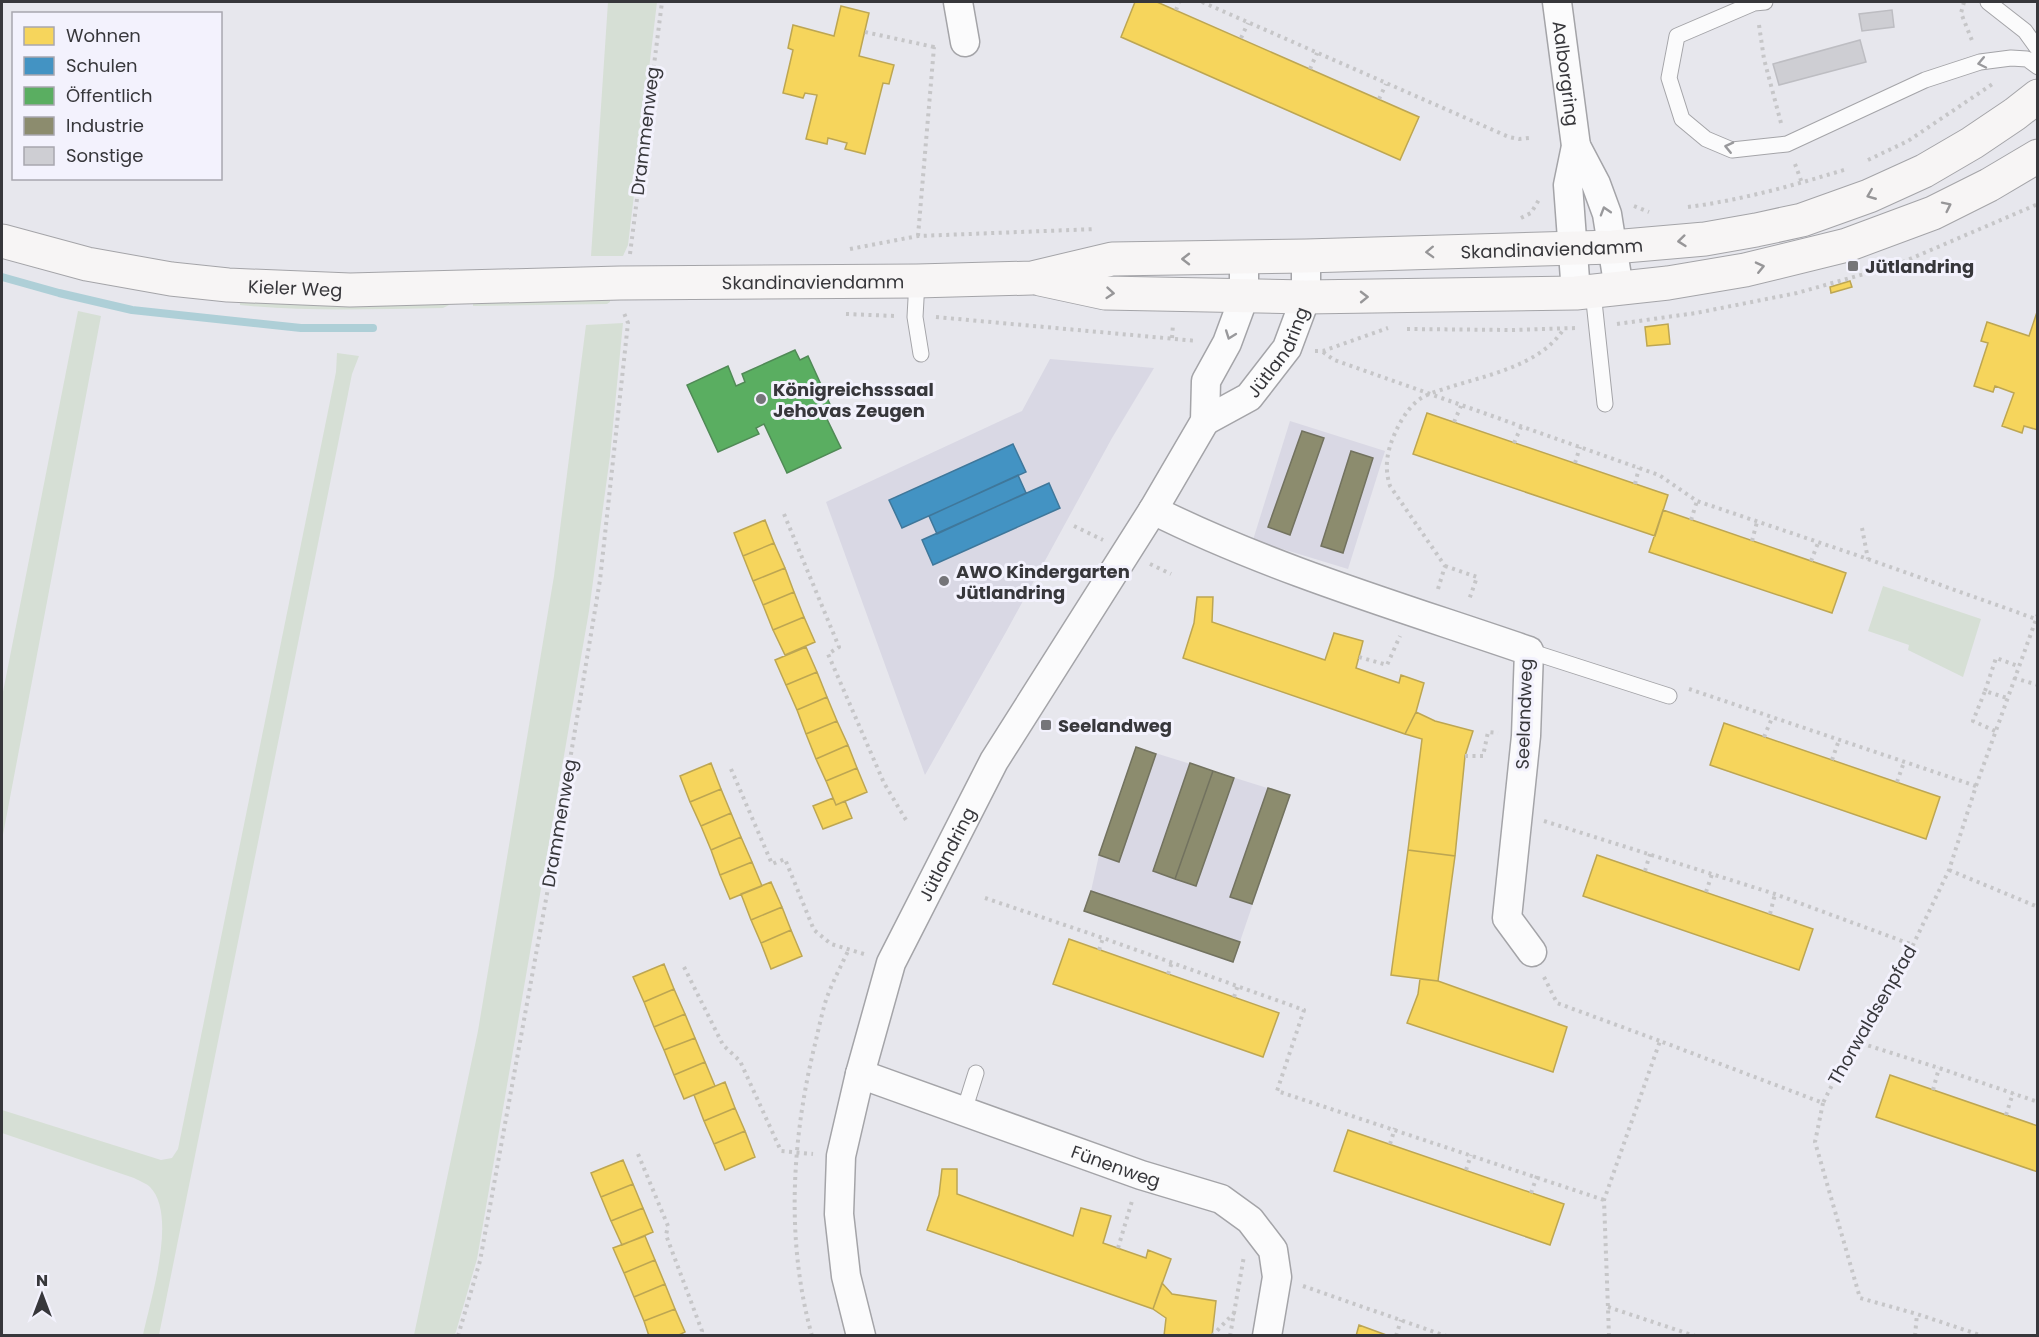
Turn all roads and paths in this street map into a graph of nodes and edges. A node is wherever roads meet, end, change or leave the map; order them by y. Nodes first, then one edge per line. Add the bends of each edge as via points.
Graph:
1 (662, 2) edge
2 (958, 2) edge
3 (1179, 2) edge
4 (1202, 2) edge
5 (1557, 2) edge
6 (1760, 2) edge
7 (1988, 2) edge
8 (1176, 10) dead end
9 (1248, 23) junction
10 (865, 32) dead end
11 (1241, 38) dead end
12 (964, 42) joint
13 (934, 47) junction
14 (2037, 49) edge
15 (1317, 53) junction
16 (2037, 67) edge
17 (1311, 69) dead end
18 (1386, 84) junction
19 (2037, 96) edge
20 (1379, 99) dead end
21 (1529, 138) dead end
22 (1787, 144) junction
23 (1576, 146) junction
24 (2037, 156) edge
25 (1802, 183) dead end
26 (1096, 229) dead end
27 (2, 241) edge
28 (1613, 247) junction
29 (1572, 248) junction
30 (1306, 256) junction
31 (1244, 258) junction
32 (628, 261) dead end
33 (1032, 278) junction
34 (917, 281) junction
35 (595, 283) joint
36 (1596, 291) junction
37 (1244, 297) junction
38 (1306, 297) junction
39 (621, 306) dead end
40 (1564, 329) dead end
41 (1323, 351) dead end
42 (921, 354) dead end
43 (1427, 395) junction
44 (1605, 404) dead end
45 (1461, 406) junction
46 (1205, 421) junction
47 (1454, 422) dead end
48 (1521, 427) junction
49 (1514, 443) dead end
50 (1580, 447) junction
51 (1575, 463) dead end
52 (1639, 468) junction
53 (1635, 484) dead end
54 (1697, 501) junction
55 (1153, 510) junction
56 (784, 514) dead end
57 (1691, 520) dead end
58 (1757, 522) junction
59 (1862, 528) dead end
60 (1752, 541) dead end
61 (1818, 543) junction
62 (1868, 559) junction
63 (1811, 561) dead end
64 (1445, 566) junction
65 (1448, 593) dead end
66 (1458, 596) dead end
67 (1469, 600) junction
68 (1411, 610) junction
69 (2037, 616) edge
70 (1468, 630) junction
71 (1528, 651) junction
72 (1359, 657) dead end
73 (2018, 666) junction
74 (2014, 678) junction
75 (2037, 685) edge
76 (1985, 691) junction
77 (1669, 696) joint
78 (2007, 698) junction
79 (1772, 718) junction
80 (1995, 731) junction
81 (1526, 736) junction
82 (1764, 737) dead end
83 (1839, 740) junction
84 (1465, 756) dead end
85 (1832, 760) dead end
86 (1904, 762) junction
87 (731, 769) dead end
88 (1897, 782) dead end
89 (1976, 786) junction
90 (1516, 818) junction
91 (906, 820) dead end
92 (1650, 854) junction
93 (1949, 870) junction
94 (1645, 871) dead end
95 (1712, 874) junction
96 (1706, 892) dead end
97 (1775, 894) junction
98 (985, 898) dead end
99 (2037, 907) edge
100 (1770, 914) dead end
101 (1104, 938) junction
102 (1912, 945) junction
103 (849, 949) junction
104 (1100, 950) dead end
105 (1532, 952) joint
106 (1172, 962) junction
107 (891, 963) junction
108 (684, 967) dead end
109 (1168, 974) dead end
110 (1238, 985) junction
111 (1234, 997) dead end
112 (1660, 1041) junction
113 (1854, 1041) junction
114 (1939, 1068) junction
115 (976, 1073) dead end
116 (860, 1074) junction
117 (1932, 1090) dead end
118 (2013, 1093) junction
119 (2037, 1102) edge
120 (1823, 1103) junction
121 (964, 1111) junction
122 (2006, 1115) dead end
123 (1395, 1128) junction
124 (1390, 1144) dead end
125 (795, 1152) junction
126 (638, 1154) dead end
127 (1471, 1155) junction
128 (841, 1156) junction
129 (1466, 1170) dead end
130 (1141, 1175) junction
131 (1537, 1176) junction
132 (1531, 1193) dead end
133 (1604, 1200) junction
134 (1250, 1220) junction
135 (1118, 1248) dead end
136 (1277, 1277) junction
137 (1608, 1307) junction
138 (1234, 1312) junction
139 (1917, 1314) junction
140 (1401, 1320) junction
141 (458, 1335) edge
142 (701, 1335) edge
143 (812, 1335) edge
144 (861, 1335) edge
145 (1212, 1335) edge
146 (1230, 1335) edge
147 (1267, 1335) edge
148 (1396, 1335) edge
149 (1446, 1335) edge
150 (1609, 1335) edge
151 (1695, 1335) edge
152 (1915, 1335) edge
153 (1983, 1335) edge

1 - 32 path, Drammenweg
2 - 12 street
3 - 8 path
4 - 9 path
5 - 23 street, Aalborgring
6 - 22 path via 1764,58
22 -> 6 lane via 1732,150 1706,139 1682,119 1669,78 1677,36
7 - 14 lane via 2025,31
9 - 11 path
9 - 15 path
10 - 13 path
12 - 13 path
13 - 26 path via 918,236
15 - 17 path
15 - 18 path
16 -> 22 lane via 2027,60 2011,58 1980,62 1925,80
18 - 20 path
18 - 21 path via 1509,138
19 -> 28 street, Skandinaviendamm via 1924,171 1847,204 1802,220 1736,234
22 - 25 path
28 -> 23 street, Aalborgring via 1607,214
23 - 29 street, Aalborgring via 1568,186
36 -> 24 street, Skandinaviendamm via 1746,270 1847,244 1933,213
27 - 35 street, Kieler Weg via 87,264 228,285 350,290
28 - 29 street, Skandinaviendamm
28 - 36 street, Aalborgring
29 -> 30 street, Skandinaviendamm
29 - 36 street, Aalborgring
30 - 31 street, Skandinaviendamm
30 - 38 street, Jütlandring
31 -> 33 street, Skandinaviendamm via 1105,260
31 - 37 street, Jütlandring
33 - 34 street, Skandinaviendamm
33 -> 37 street, Skandinaviendamm via 1105,293
34 - 35 street, Skandinaviendamm
34 - 42 lane via 915,317
38 -> 36 street, Skandinaviendamm
36 - 44 lane
37 - 38 street, Skandinaviendamm
37 -> 46 street, Jütlandring via 1227,343 1206,381
38 - 46 street, Jütlandring via 1287,348 1249,397
39 - 141 path, Drammenweg via 628,324 600,580 480,1261
40 - 43 path via 1544,352
41 - 43 path via 1334,360
43 - 45 path
43 - 64 path via 1416,402 1398,426 1386,461 1386,474 1390,486
45 - 47 path
45 - 48 path
46 - 55 street, Jütlandring
48 - 49 path
48 - 50 path
50 - 51 path
50 - 52 path
52 - 53 path
52 - 54 path via 1659,475
54 - 57 path
54 - 58 path
55 - 68 street, Seelandweg via 1197,532 1299,572
55 - 107 street, Jütlandring via 994,761
56 - 91 path via 839,647 828,654 884,783
58 - 60 path
58 - 61 path
59 - 62 path
61 - 62 path
61 - 63 path
62 - 69 path
64 - 65 path via 1437,589
64 - 67 path via 1477,577
66 - 67 path
67 - 70 path via 1476,603
68 - 70 street, Seelandweg
68 - 72 path via 1387,665
69 - 73 path, Thorwaldsenpfad
70 - 71 street, Seelandweg
71 - 77 lane
71 - 81 street, Seelandweg
73 - 74 path, Thorwaldsenpfad
73 - 76 path via 1996,658
74 - 75 path
74 - 78 path, Thorwaldsenpfad
76 - 78 path
76 - 80 path via 1973,721
77 - 79 path via 1674,684
78 - 80 path, Thorwaldsenpfad
79 - 82 path
79 - 83 path
80 - 89 path, Thorwaldsenpfad
81 - 84 path via 1488,732 1484,756
81 - 90 street, Seelandweg
83 - 85 path
83 - 86 path
86 - 88 path
86 - 89 path
87 - 103 path via 772,864 784,859 814,930 831,944
89 - 93 path, Thorwaldsenpfad
90 - 92 path via 1550,822
90 - 105 street, Seelandweg via 1507,918
92 - 94 path
92 - 95 path
93 - 99 path
93 - 102 path, Thorwaldsenpfad
95 - 96 path
95 - 97 path
97 - 100 path
97 - 102 path
98 - 101 path
101 - 104 path
101 - 106 path
102 - 113 path, Thorwaldsenpfad
103 - 107 path
103 - 125 path via 826,999
105 - 112 path, Thorwaldsenpfad via 1557,1003
106 - 109 path
106 - 110 path
107 - 116 street, Jütlandring
108 - 125 path via 723,1045 740,1061 781,1151
110 - 111 path
110 - 123 path via 1304,1010 1277,1091
112 - 120 path, Thorwaldsenpfad
112 - 133 path
113 - 114 path
113 - 120 path, Thorwaldsenpfad
114 - 117 path
114 - 118 path
115 - 121 lane
116 - 121 street, Fünenweg
116 - 128 street, Jütlandring
118 - 119 path
118 - 122 path
120 - 139 path via 1815,1142 1860,1298
121 - 130 street, Fünenweg
123 - 124 path
123 - 127 path
125 - 128 path
125 - 143 path via 794,1212 803,1304
126 - 142 path via 668,1226 666,1235
127 - 129 path
127 - 131 path
128 - 144 street, Jütlandring via 839,1214 846,1276
130 - 134 street, Fünenweg via 1221,1199
130 - 135 path
131 - 132 path
131 - 133 path
133 - 137 path
134 - 136 street, Fünenweg via 1273,1250
134 - 138 path
136 - 140 path
136 - 147 street, Fünenweg
137 - 150 path
137 - 151 path
138 - 145 path
138 - 146 path
139 - 152 path
139 - 153 path
140 - 148 path
140 - 149 path

